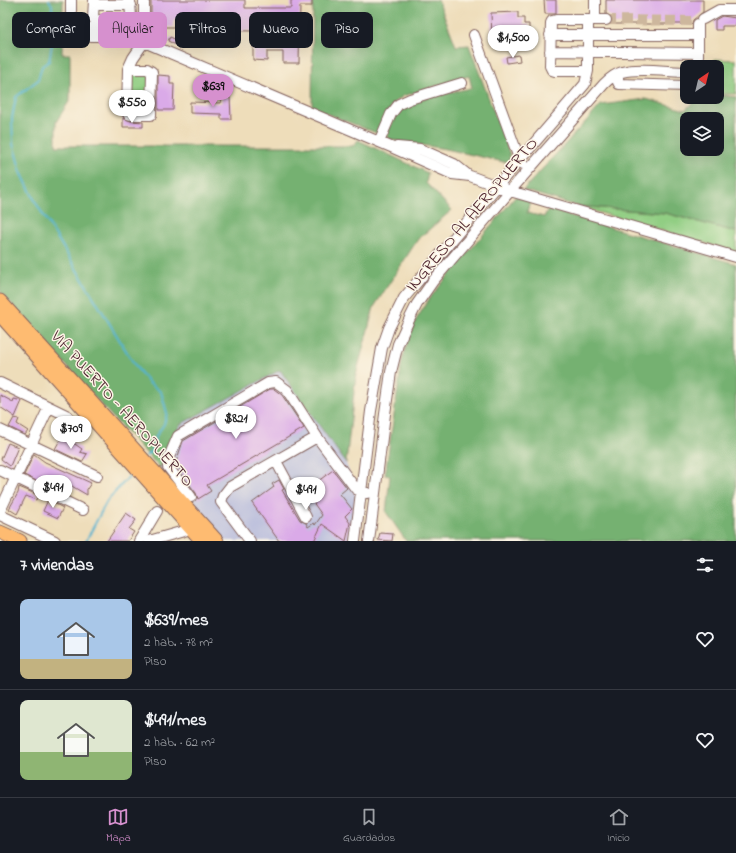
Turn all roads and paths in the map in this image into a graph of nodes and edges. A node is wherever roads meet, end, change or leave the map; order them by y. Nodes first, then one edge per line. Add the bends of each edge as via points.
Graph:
1 (72, 0) edge
2 (144, 0) edge
3 (595, 0) edge
4 (94, 2) edge
5 (131, 2) edge
6 (719, 5) edge
7 (736, 10) edge
8 (71, 12) edge
9 (144, 12) edge
10 (591, 20) junction
11 (606, 20) tunnel mouth
12 (98, 21) edge
13 (474, 35) dead end
14 (550, 35) junction
15 (588, 35) junction
16 (698, 35) junction
17 (140, 48) edge
18 (158, 48) edge
19 (550, 51) junction
20 (588, 52) junction
21 (641, 52) junction
22 (698, 53) junction
23 (698, 60) edge
24 (128, 69) junction
25 (640, 71) junction
26 (680, 72) edge
27 (588, 74) junction
28 (618, 74) junction
29 (462, 83) dead end
30 (680, 86) edge
31 (380, 142) junction
32 (520, 161) junction
33 (529, 170) junction
34 (496, 187) junction
35 (510, 191) junction
36 (736, 257) edge
37 (0, 301) edge
38 (0, 316) edge
39 (0, 383) edge
40 (49, 407) junction
41 (68, 416) dead end
42 (0, 430) edge
43 (317, 437) junction
44 (32, 445) junction
45 (124, 446) junction
46 (276, 461) junction
47 (0, 470) edge
48 (97, 476) dead end
49 (16, 478) junction
50 (154, 479) junction
51 (362, 492) junction
52 (375, 495) junction
53 (191, 497) dead end
54 (83, 510) dead end
55 (0, 511) edge
56 (158, 511) dead end
57 (0, 515) edge
58 (306, 517) dead end
59 (191, 529) junction
60 (0, 532) edge
61 (20, 541) edge
62 (56, 541) edge
63 (139, 541) edge
64 (149, 541) edge
65 (202, 541) edge
66 (217, 541) edge
67 (250, 541) edge
68 (355, 541) edge
69 (369, 541) edge

1 - 8 street
2 - 9 street
3 - 10 street
4 - 5 street
4 - 12 street via 93,18
6 - 7 street
6 - 16 street via 700,21
10 - 11 street
10 - 14 street via 552,21
10 - 15 street
13 - 32 street
14 - 15 street
14 - 19 street
15 - 16 street
15 - 20 street
16 - 22 street
17 - 24 street
18 - 31 street
19 - 20 street
19 - 27 street via 552,70
20 - 21 street
20 - 27 street
21 - 22 street
21 - 25 street
22 - 23 street
24 - 24 street via 147,69 152,72 151,115 128,114
25 - 26 street
25 - 28 street
27 - 32 street, INGRESO AL AEROPUERTO via 585,84
28 - 30 street via 619,84
28 - 33 street, INGRESO AL AEROPUERTO via 600,87
29 - 31 street via 399,104 391,114
31 - 34 street via 391,147 420,149
32 - 33 street
32 - 34 street, INGRESO AL AEROPUERTO
33 - 35 street, INGRESO AL AEROPUERTO
34 - 35 street
34 - 51 street, INGRESO AL AEROPUERTO via 404,298 389,328 377,372
35 - 36 street
35 - 52 street, INGRESO AL AEROPUERTO via 433,281 417,304 398,344 391,372
37 - 45 main road, VIA PUERTO - AEROPUERTO
38 - 45 main road, VIA PUERTO - AEROPUERTO
39 - 40 street
40 - 41 street
40 - 44 street
42 - 44 street
43 - 46 street
43 - 51 street via 356,489
43 - 53 street via 287,390 276,382 268,383 178,436 169,457 168,467
44 - 48 street
44 - 49 street
45 - 50 main road, VIA PUERTO - AEROPUERTO
46 - 58 street
46 - 67 street via 230,488 221,502
47 - 49 street
49 - 54 street
49 - 55 street
50 - 59 main road, VIA PUERTO - AEROPUERTO
50 - 66 main road, VIA PUERTO - AEROPUERTO
51 - 52 street
51 - 68 street, INGRESO AL AEROPUERTO
52 - 69 street, INGRESO AL AEROPUERTO
56 - 63 street
57 - 62 street
59 - 64 street
59 - 65 main road, VIA PUERTO - AEROPUERTO
60 - 61 main road

